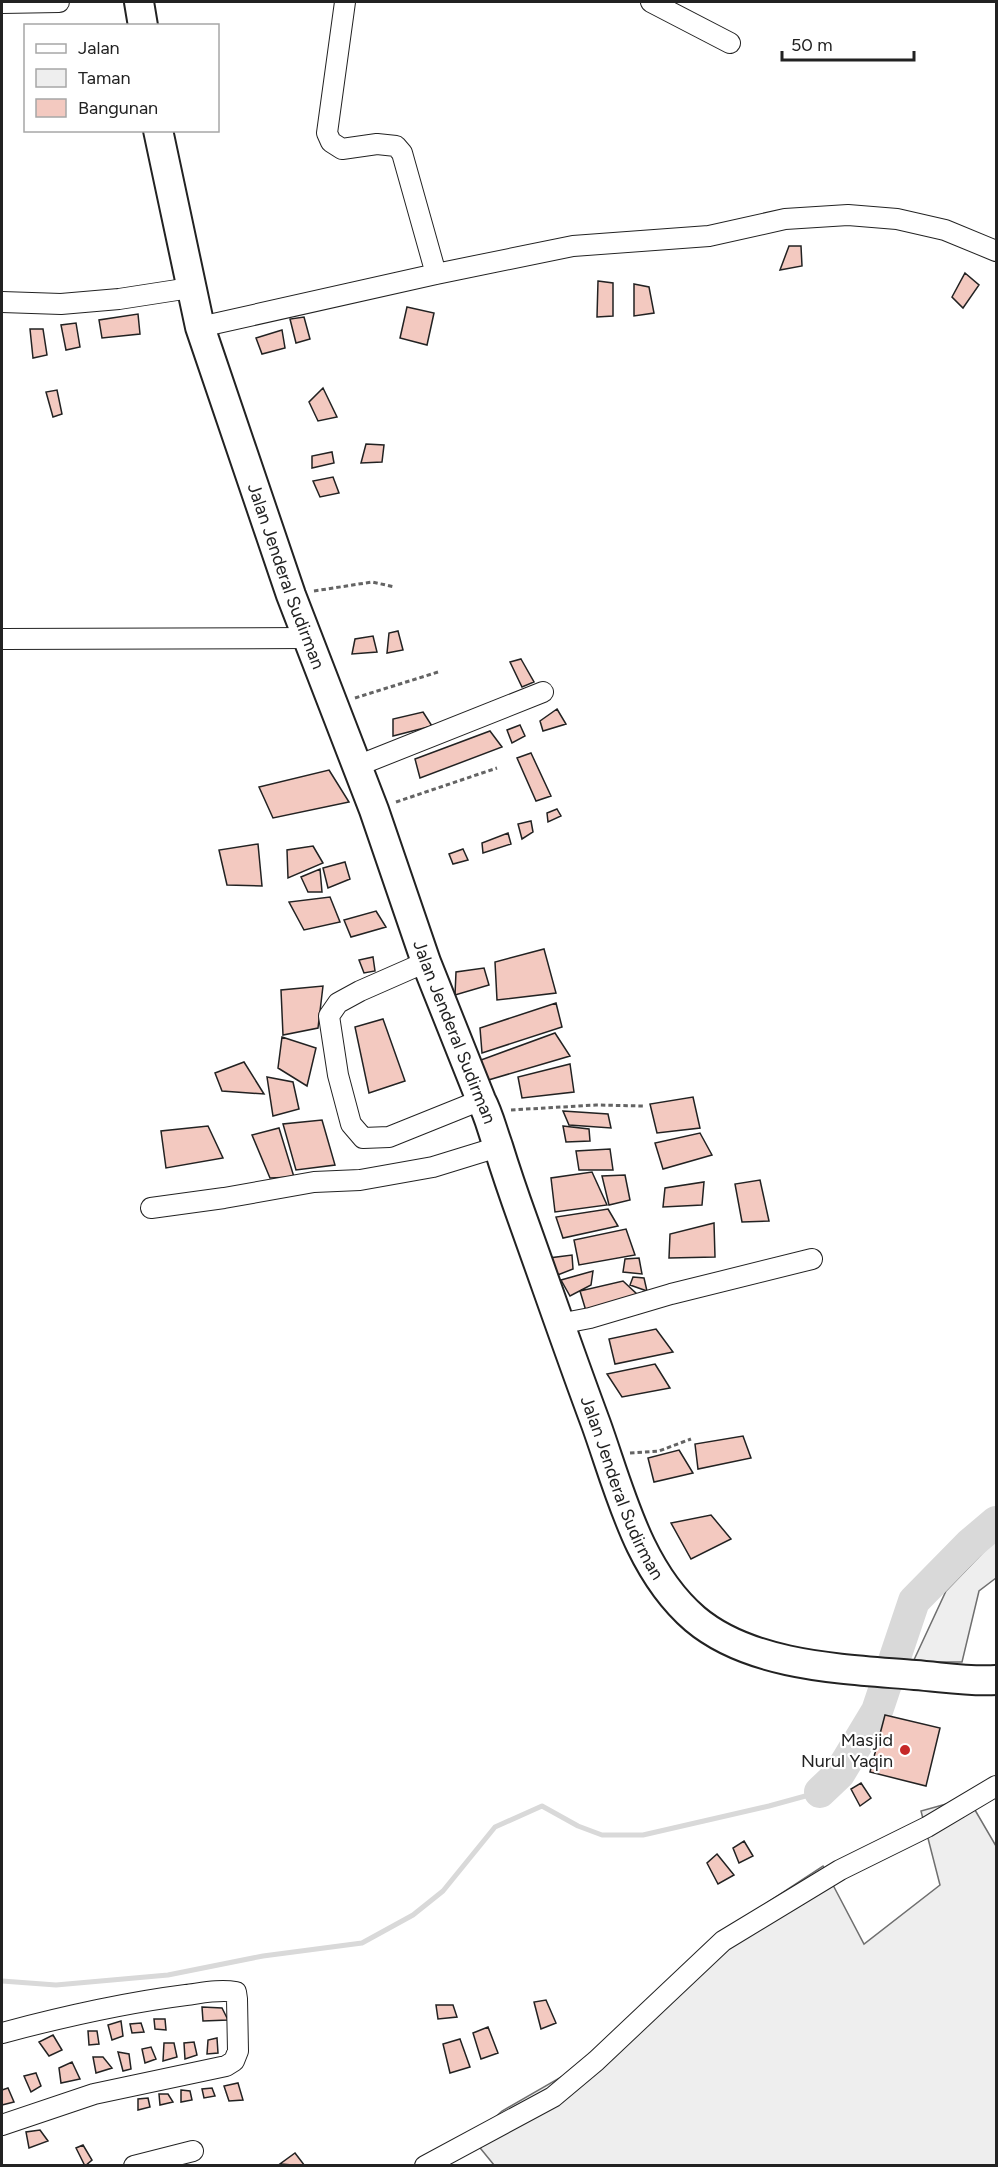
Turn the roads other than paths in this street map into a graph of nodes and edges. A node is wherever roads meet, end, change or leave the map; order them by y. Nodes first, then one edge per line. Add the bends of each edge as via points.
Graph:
1 (59, 2) edge
2 (139, 2) edge
3 (345, 2) edge
4 (651, 2) edge
5 (2, 3) edge
6 (143, 24) edge
7 (730, 42) dead end
8 (158, 132) edge
9 (996, 251) edge
10 (436, 274) junction
11 (190, 288) junction
12 (2, 302) edge
13 (200, 327) junction
14 (307, 638) junction
15 (2, 639) edge
16 (543, 692) dead end
17 (357, 766) junction
18 (426, 963) junction
19 (484, 1106) junction
20 (498, 1147) junction
21 (151, 1208) dead end
22 (812, 1259) dead end
23 (559, 1324) junction
24 (996, 1680) edge
25 (996, 1786) edge
26 (2, 2033) edge
27 (2, 2125) edge
28 (193, 2151) dead end
29 (134, 2166) edge
30 (425, 2166) edge

1 - 5 street
2 - 6 highway
3 - 10 street via 327,133 331,142 342,149 377,144 396,146 402,153
4 - 7 street
8 - 11 highway, Jalan Jenderal Sudirman
9 - 10 street via 945,230 897,219 848,215 785,219 710,237 573,246
10 - 13 street
11 - 12 street via 62,304
11 - 13 highway, Jalan Jenderal Sudirman
13 - 14 highway, Jalan Jenderal Sudirman
14 - 15 street
14 - 17 highway, Jalan Jenderal Sudirman
16 - 17 street
17 - 18 highway, Jalan Jenderal Sudirman
18 - 19 highway, Jalan Jenderal Sudirman
18 - 19 street via 338,1003 329,1016 351,1124 363,1138 389,1137
19 - 20 highway, Jalan Jenderal Sudirman
20 - 21 street via 433,1167 360,1180 314,1182
20 - 23 highway, Jalan Jenderal Sudirman
22 - 23 street
23 - 24 highway, Jalan Jenderal Sudirman via 633,1528 674,1598 697,1620 725,1638 766,1655 816,1666
25 - 30 street via 927,1827 840,1870 723,1941 553,2097
26 - 27 street via 171,1997 236,1992 238,2051 234,2061 226,2066 94,2094
28 - 29 street

